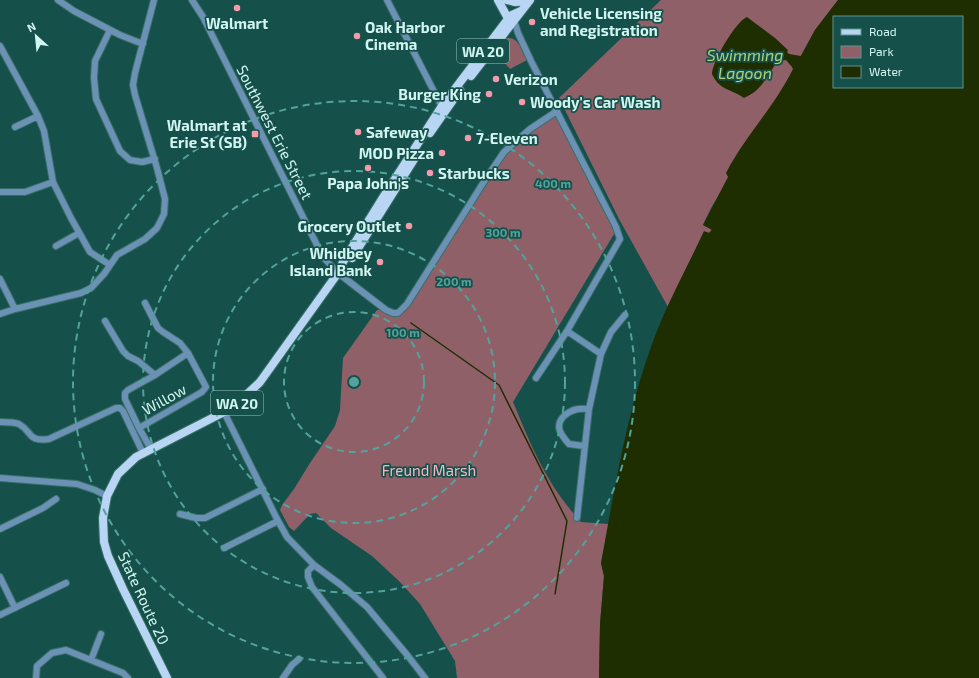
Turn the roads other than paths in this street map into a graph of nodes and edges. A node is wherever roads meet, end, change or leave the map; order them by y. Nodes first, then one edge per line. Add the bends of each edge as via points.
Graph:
1 (58, 0) edge
2 (154, 0) edge
3 (192, 0) edge
4 (387, 0) edge
5 (498, 0) edge
6 (506, 0) edge
7 (530, 0) edge
8 (511, 20) junction
9 (110, 30) junction
10 (143, 44) junction
11 (0, 46) edge
12 (2, 56) edge
13 (442, 106) junction
14 (557, 111) junction
15 (443, 115) junction
16 (38, 116) junction
17 (15, 127) dead end
18 (155, 160) junction
19 (53, 182) junction
20 (0, 192) edge
21 (79, 234) junction
22 (56, 246) dead end
23 (110, 265) junction
24 (338, 273) junction
25 (0, 280) edge
26 (145, 303) dead end
27 (15, 309) junction
28 (0, 314) edge
29 (625, 315) dead end
30 (105, 321) dead end
31 (567, 331) junction
32 (188, 353) junction
33 (601, 354) junction
34 (155, 375) junction
35 (536, 378) dead end
36 (588, 409) junction
37 (224, 412) junction
38 (0, 422) edge
39 (139, 428) junction
40 (584, 446) junction
41 (147, 451) junction
42 (0, 478) edge
43 (263, 489) junction
44 (107, 496) junction
45 (56, 499) dead end
46 (180, 514) dead end
47 (576, 518) dead end
48 (278, 521) junction
49 (0, 529) edge
50 (224, 548) dead end
51 (316, 567) junction
52 (0, 577) edge
53 (66, 584) dead end
54 (15, 608) junction
55 (0, 615) edge
56 (101, 634) dead end
57 (299, 659) dead end
58 (91, 660) junction
59 (36, 678) edge
60 (128, 678) edge
61 (167, 678) edge
62 (283, 678) edge
63 (383, 678) edge
64 (425, 678) edge

1 - 9 street
2 - 10 street
3 - 24 street, Southwest Erie Street via 323,257
4 - 13 street
5 - 8 main road, WA 20
6 - 7 main road
6 - 8 main road
7 - 8 main road
8 - 13 main road, WA 20
8 - 14 street
8 - 15 main road, State Route 20 / WA 20
9 - 10 street
9 - 18 street via 95,61 96,99 120,150 130,160
10 - 18 street via 134,73 134,90
11 - 12 street
12 - 16 street
13 - 15 street
13 - 24 main road, State Route 20 / WA 20
14 - 24 street, Southwest Erie Street via 530,129 504,152 407,304 398,313 386,310
14 - 31 street via 620,239
15 - 24 main road, State Route 20 / WA 20 via 350,261
16 - 17 street
16 - 19 street via 44,131
18 - 23 street via 165,199 161,221 151,234 120,252
19 - 20 street via 25,192
19 - 21 street
21 - 22 street
21 - 23 street via 90,252
23 - 27 street via 96,284 86,291
24 - 37 main road, State Route 20 / WA 20 via 260,382
25 - 27 street
26 - 32 street via 158,328 180,343
27 - 28 street
29 - 33 street via 611,332
30 - 34 street via 128,356
31 - 33 street
31 - 35 street
32 - 34 street
32 - 39 street, Willow via 206,388
33 - 36 street
34 - 39 street via 126,393 125,399
36 - 40 street
36 - 40 street via 577,408 569,412 559,424 562,435 569,444
37 - 41 main road, State Route 20 / WA 20
37 - 43 street
38 - 41 street via 18,424 34,439 41,440 49,439 120,408
39 - 41 street
40 - 47 street
41 - 44 main road, State Route 20 / WA 20 via 136,457 118,474
42 - 44 street via 77,484
43 - 46 street via 205,518
43 - 48 street
44 - 61 main road, State Route 20 / WA 20 via 103,518 104,542 108,556
45 - 49 street
48 - 50 street
48 - 51 street via 287,537
51 - 63 street via 308,577 312,587
51 - 64 street via 367,607
52 - 54 street
53 - 54 street
54 - 55 street
56 - 58 street
57 - 62 street
58 - 59 street via 66,650 52,653 37,666
58 - 60 street via 123,673

